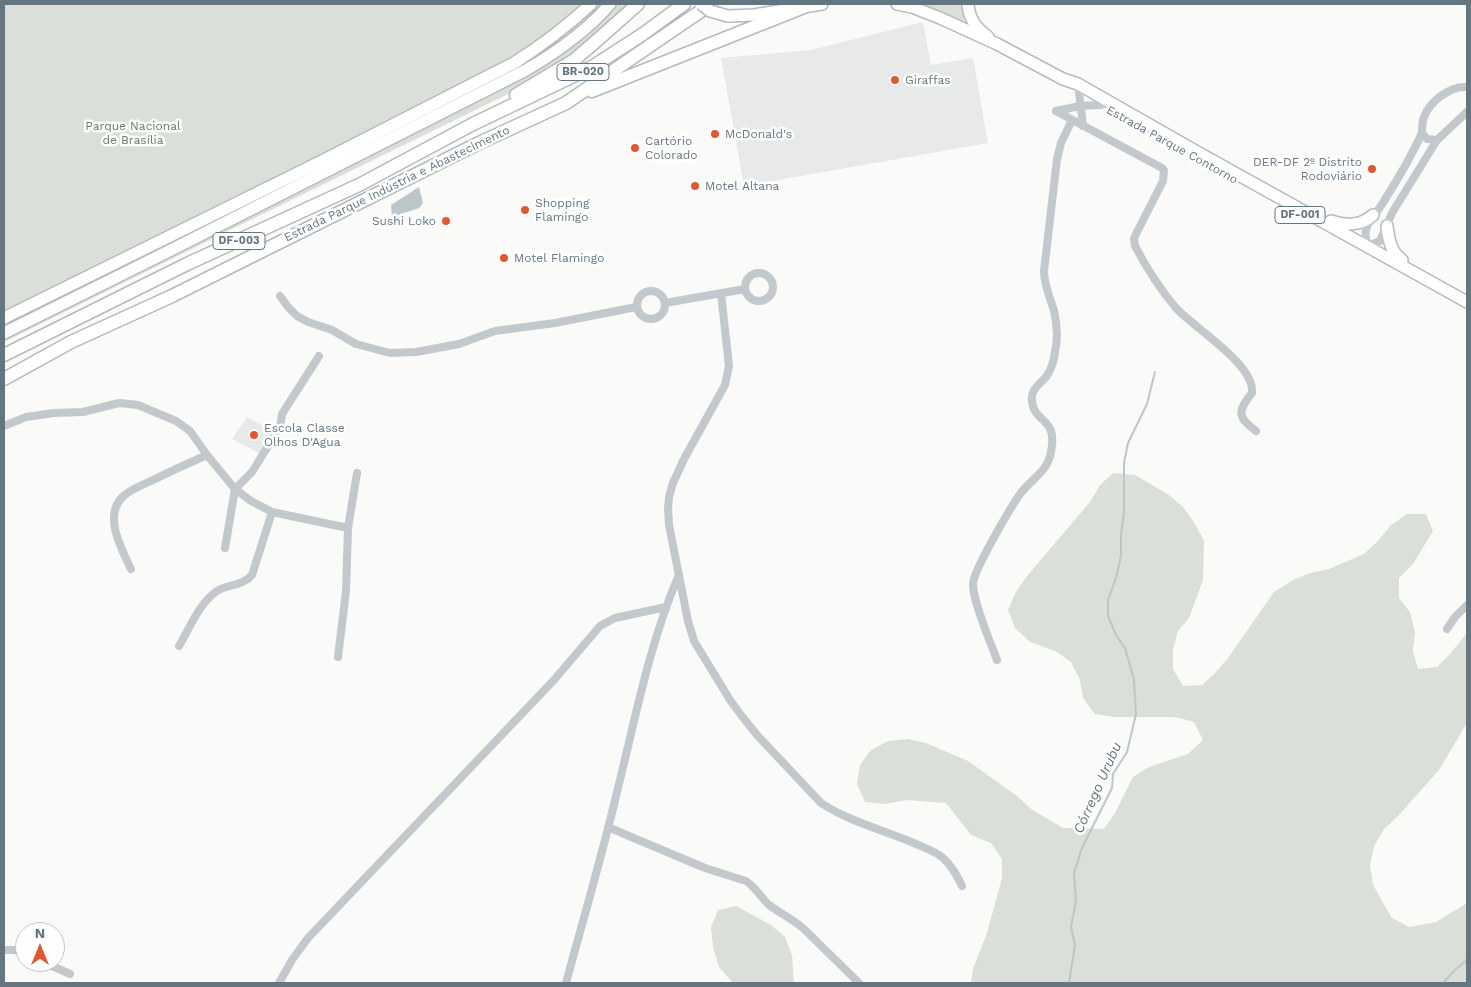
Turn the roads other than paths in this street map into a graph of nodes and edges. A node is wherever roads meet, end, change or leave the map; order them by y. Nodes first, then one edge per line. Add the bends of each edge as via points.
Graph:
1 (591, 4) edge
2 (610, 4) edge
3 (638, 4) edge
4 (684, 4) edge
5 (702, 4) edge
6 (709, 4) edge
7 (822, 4) edge
8 (897, 4) edge
9 (968, 4) edge
10 (804, 7) junction
11 (728, 14) junction
12 (997, 44) junction
13 (1467, 87) edge
14 (1078, 88) junction
15 (575, 97) junction
16 (1101, 105) junction
17 (1080, 106) junction
18 (1467, 112) edge
19 (1072, 120) junction
20 (473, 124) junction
21 (1083, 126) junction
22 (1422, 133) junction
23 (1436, 140) junction
24 (1396, 182) junction
25 (1406, 190) junction
26 (1377, 210) junction
27 (1392, 213) junction
28 (1310, 215) junction
29 (1387, 226) junction
30 (1353, 243) junction
31 (1368, 246) junction
32 (1378, 257) junction
33 (745, 288) dead end
34 (721, 293) junction
35 (280, 296) dead end
36 (1465, 302) edge
37 (665, 303) junction
38 (636, 308) junction
39 (4, 318) edge
40 (4, 333) edge
41 (4, 356) edge
42 (319, 356) dead end
43 (4, 379) edge
44 (4, 426) edge
45 (1256, 432) dead end
46 (207, 455) junction
47 (357, 473) dead end
48 (235, 489) junction
49 (272, 512) junction
50 (348, 528) junction
51 (225, 548) dead end
52 (131, 569) dead end
53 (678, 576) junction
54 (1467, 605) edge
55 (666, 607) junction
56 (1447, 629) dead end
57 (179, 646) dead end
58 (338, 657) dead end
59 (997, 660) dead end
60 (608, 826) junction
61 (962, 886) dead end
62 (65, 972) edge
63 (70, 974) dead end
64 (279, 983) edge
65 (566, 983) edge
66 (859, 983) edge

1 - 39 main road via 553,37 514,63
2 - 40 main road via 579,35 526,70
3 - 20 highway via 573,61 506,100
4 - 20 highway, BR-020 via 592,67
5 - 11 main road, bridge via 710,10
6 - 11 main road
6 - 15 highway, BR-020
7 - 10 main road
8 - 12 main road, Estrada Parque Contorno / DF-001 via 929,13
9 - 12 main road, Estrada Parque Contorno / DF-001 via 972,21
10 - 11 main road via 754,15
10 - 15 highway
12 - 14 main road, Estrada Parque Contorno / DF-001
13 - 22 street via 1449,91 1434,102 1423,118
14 - 16 main road, Estrada Parque Contorno / DF-001
14 - 17 street
14 - 28 main road, Estrada Parque Contorno / DF-001
15 - 43 highway, Estrada Parque Indústria e Abastecimento / DF-003 via 172,296 71,342
16 - 17 street
16 - 30 main road, Estrada Parque Contorno / DF-001
17 - 19 street via 1056,111
17 - 21 street
18 - 23 street
19 - 21 street
19 - 59 street via 1060,143 1057,159 1044,271 1057,331 1056,350 1046,377 1032,396 1034,408 1051,428 1051,453 1045,469 1014,504 973,583
20 - 41 highway, Estrada Parque Indústria e Abastecimento / DF-003 via 359,185 186,264
21 - 45 street via 1164,170 1163,181 1136,234 1134,246 1177,308 1235,360 1246,374 1253,390 1241,413
22 - 23 street via 1427,139
22 - 24 street
23 - 25 street
24 - 25 street
24 - 26 street
25 - 27 street
26 - 27 street
26 - 28 main road via 1368,220 1346,225
26 - 31 street via 1366,230
27 - 29 street
28 - 31 main road, Estrada Parque Contorno / DF-001
29 - 31 street via 1380,242
29 - 36 main road via 1390,245 1397,256
30 - 31 main road
30 - 32 main road, Estrada Parque Contorno / DF-001
31 - 32 main road
31 - 36 main road, Estrada Parque Contorno / DF-001
32 - 36 main road, Estrada Parque Contorno / DF-001
33 - 34 street
34 - 37 street
34 - 53 street via 730,366 728,376 669,496 669,525
35 - 38 street via 293,312 308,322 332,330 356,344 390,353 416,352 459,344 495,331
37 - 38 street via 662,314 653,319 642,317
37 - 38 street via 659,293 648,291 639,297
42 - 48 street via 282,414 280,428 270,444 252,472
44 - 46 street via 26,417 83,412 119,403 138,405 176,420 190,431
46 - 48 street
46 - 52 street via 138,486 117,503 115,528
47 - 50 street
48 - 49 street
48 - 51 street
49 - 50 street
49 - 57 street via 252,575 209,598
50 - 58 street via 346,591
53 - 55 street
53 - 61 street via 691,633 700,652 751,728 810,793 833,811 941,856
54 - 56 street
55 - 60 street via 643,684
55 - 64 street via 615,618 600,626 554,680 308,938
60 - 65 street
60 - 66 street via 751,884 775,910 803,928
62 - 63 street

